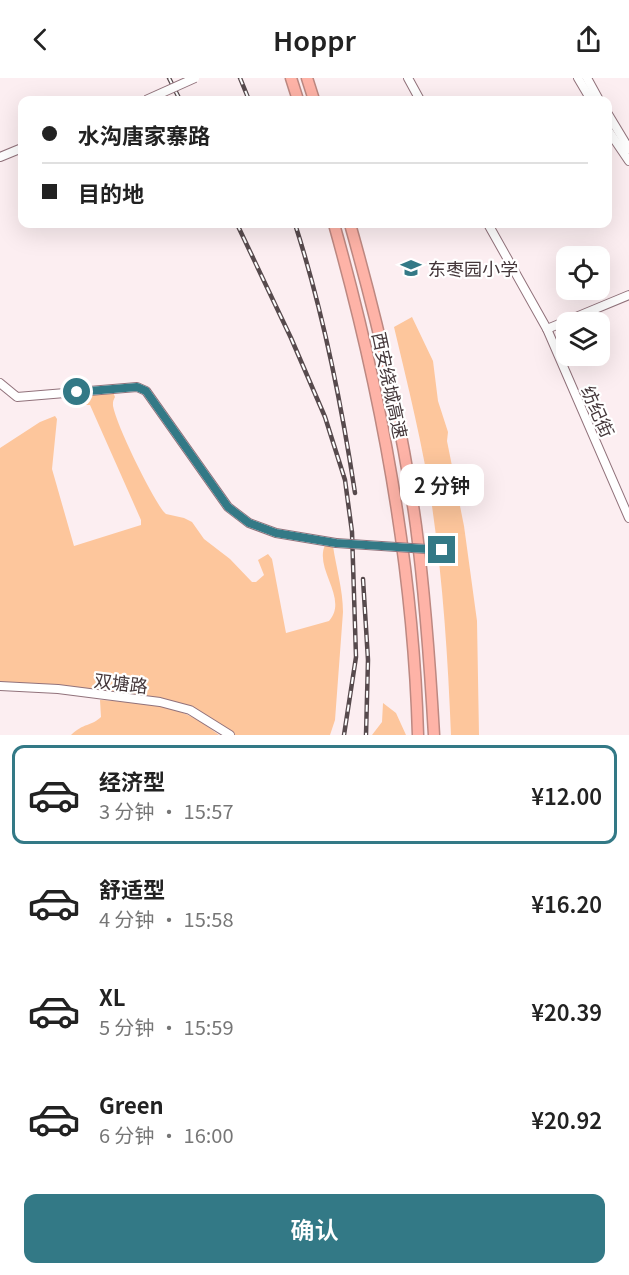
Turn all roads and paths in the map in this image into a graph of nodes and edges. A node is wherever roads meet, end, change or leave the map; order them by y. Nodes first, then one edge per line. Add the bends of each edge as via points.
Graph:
1 (195, 78) edge
2 (291, 78) edge
3 (308, 78) edge
4 (408, 78) edge
5 (578, 78) edge
6 (587, 78) edge
7 (155, 96) edge
8 (297, 96) edge
9 (313, 96) edge
10 (418, 96) edge
11 (589, 96) edge
12 (597, 96) edge
13 (612, 121) edge
14 (612, 136) edge
15 (629, 149) edge
16 (18, 150) edge
17 (0, 157) edge
18 (629, 161) edge
19 (335, 228) edge
20 (351, 228) edge
21 (490, 228) edge
22 (629, 295) edge
23 (547, 329) junction
24 (0, 383) edge
25 (629, 518) edge
26 (442, 550) dead end
27 (0, 686) edge
28 (230, 735) edge
29 (418, 735) edge
30 (434, 735) edge

1 - 7 street, bridge
2 - 8 highway
3 - 9 highway
4 - 10 street
5 - 11 street
6 - 12 street
13 - 15 street
14 - 18 street
16 - 17 street
19 - 29 highway, 西安绕城高速 via 371,365 393,480 409,597
20 - 30 highway, 西安绕城高速 via 382,344 416,525
21 - 23 street, 纺纪街
22 - 23 street
23 - 25 street, 纺纪街
24 - 26 street, bridge via 17,397 137,387 146,391 228,507 249,523 276,533 336,543
27 - 28 street, 双塘路 via 160,702 189,710

